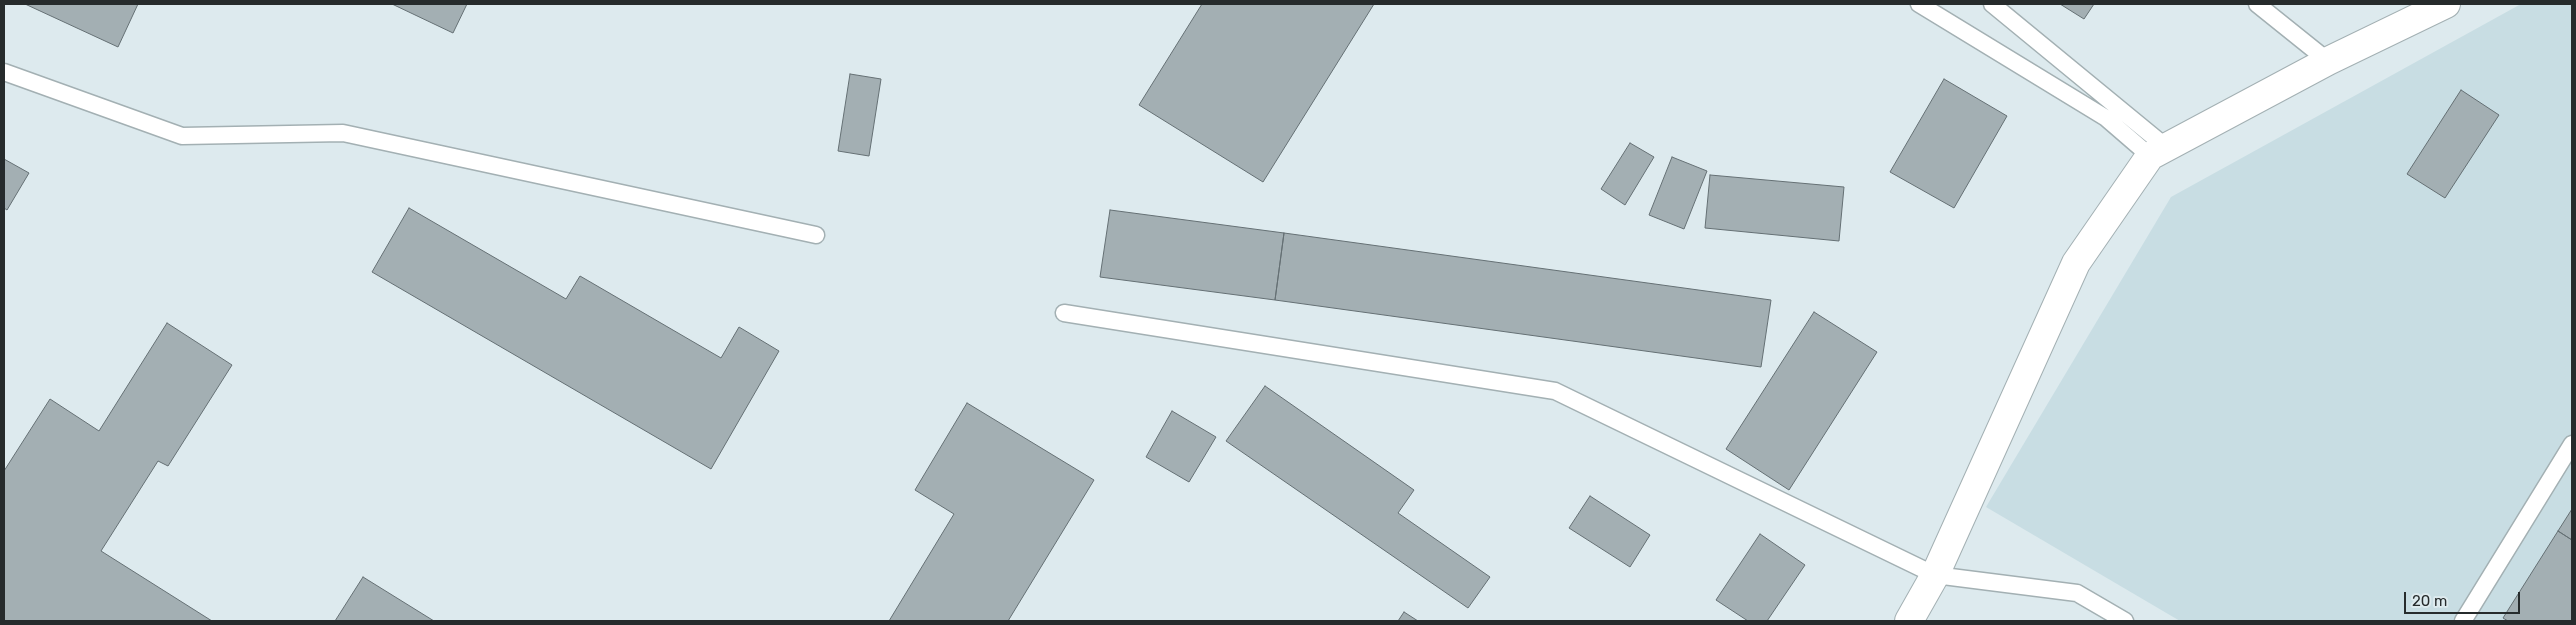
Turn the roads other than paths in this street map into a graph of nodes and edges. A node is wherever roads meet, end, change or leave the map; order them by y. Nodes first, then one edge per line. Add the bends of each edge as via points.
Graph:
1 (1919, 4) edge
2 (1992, 4) edge
3 (2257, 4) edge
4 (2446, 4) edge
5 (2328, 61) junction
6 (4, 72) edge
7 (2158, 152) junction
8 (816, 235) dead end
9 (1064, 313) dead end
10 (2572, 444) edge
11 (1935, 576) junction
12 (1909, 621) edge
13 (2125, 621) edge
14 (2463, 621) edge

1 - 7 lane
2 - 7 lane
3 - 5 lane
4 - 5 street
5 - 7 street
6 - 8 lane via 182,136 343,133
7 - 11 street via 2076,263
9 - 11 lane via 1555,391
10 - 14 lane
11 - 12 street
11 - 13 lane via 2077,593

